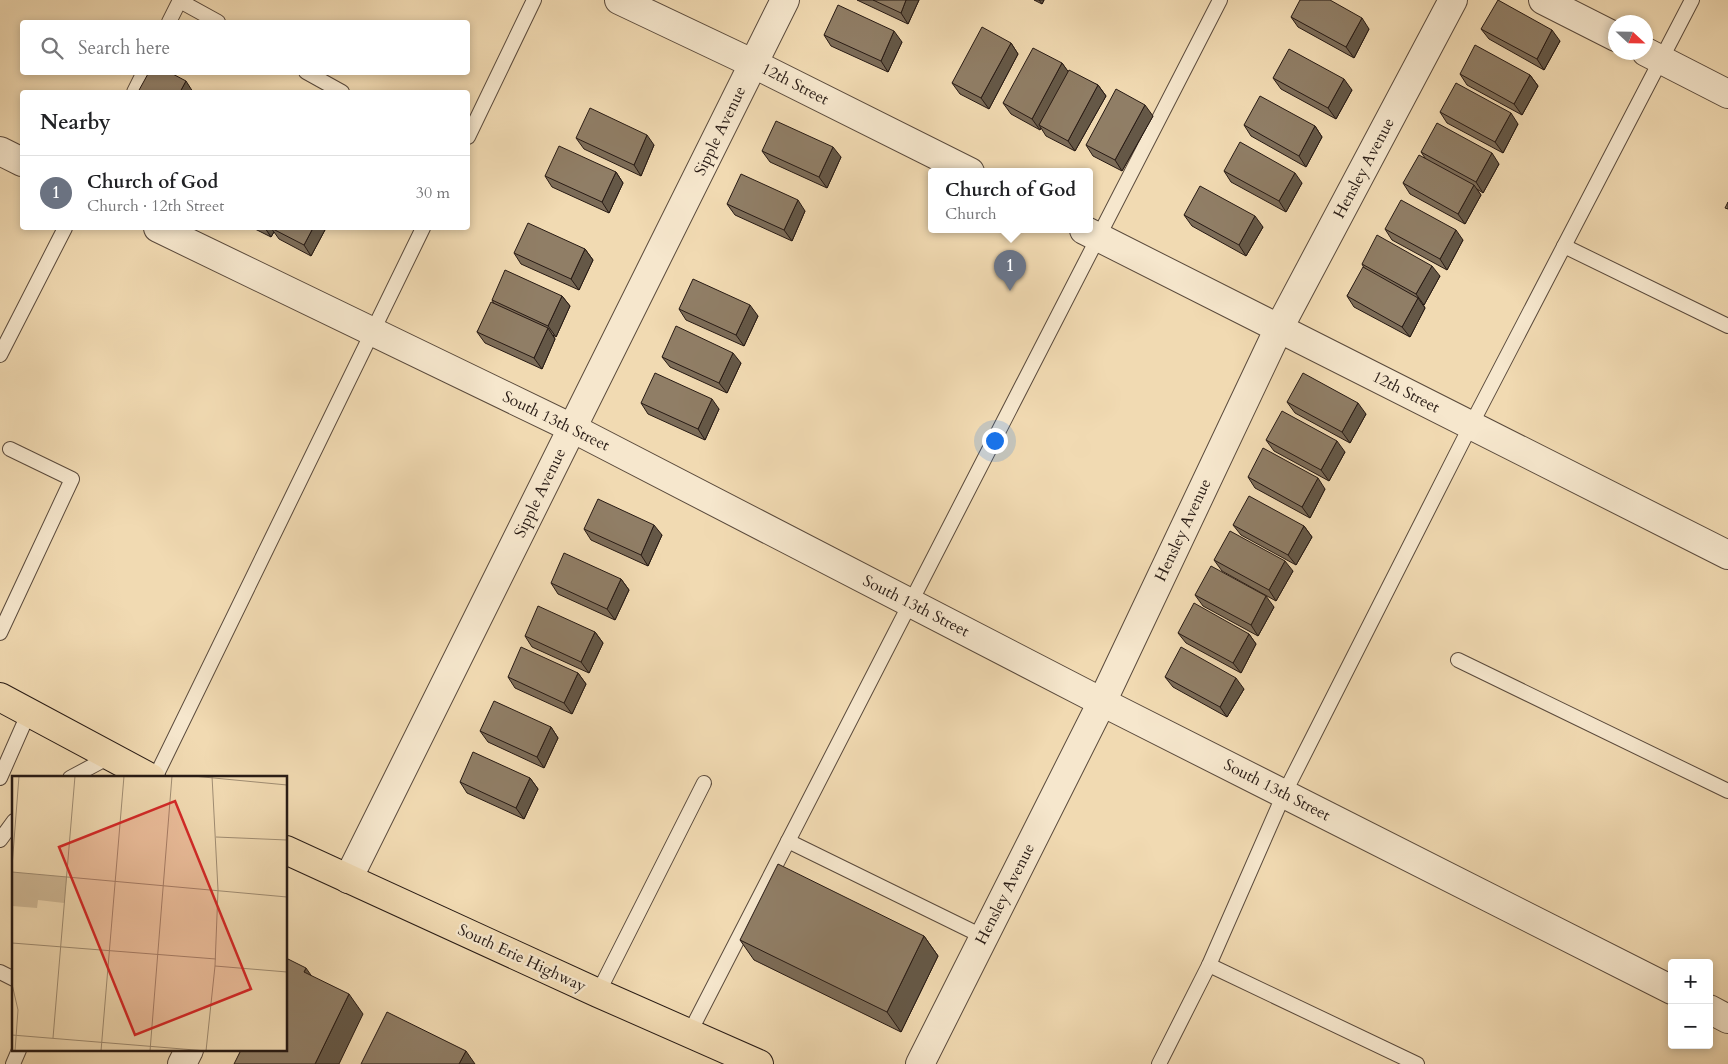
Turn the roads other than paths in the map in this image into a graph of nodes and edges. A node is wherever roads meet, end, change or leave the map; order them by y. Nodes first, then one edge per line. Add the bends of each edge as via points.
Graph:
1 (534, 0) edge
2 (619, 0) edge
3 (785, 0) edge
4 (1220, 0) edge
5 (1453, 0) edge
6 (1543, 0) edge
7 (1692, 0) edge
8 (180, 1) edge
9 (170, 20) edge
10 (214, 20) edge
11 (1608, 33) edge
12 (1653, 56) edge
13 (1651, 60) edge
14 (754, 64) junction
15 (142, 75) edge
16 (311, 75) edge
17 (135, 90) edge
18 (338, 90) edge
19 (1728, 94) edge
20 (470, 133) edge
21 (0, 151) edge
22 (20, 161) edge
23 (962, 168) edge
24 (1093, 229) edge
25 (64, 230) edge
26 (162, 230) edge
27 (422, 230) edge
28 (1091, 233) edge
29 (1564, 246) junction
30 (1728, 326) edge
31 (1279, 328) junction
32 (373, 331) junction
33 (0, 355) edge
34 (1471, 425) junction
35 (572, 428) junction
36 (10, 449) dead end
37 (1728, 555) edge
38 (911, 603) junction
39 (4, 614) edge
40 (0, 633) edge
41 (1458, 660) dead end
42 (0, 697) edge
43 (1102, 702) junction
44 (29, 712) junction
45 (111, 756) junction
46 (74, 776) edge
47 (147, 776) edge
48 (157, 776) edge
49 (0, 778) edge
50 (704, 784) dead end
51 (1728, 791) edge
52 (1284, 794) junction
53 (12, 824) edge
54 (0, 840) edge
55 (788, 841) junction
56 (288, 853) edge
57 (348, 879) junction
58 (984, 937) junction
59 (1209, 965) junction
60 (0, 972) edge
61 (12, 978) edge
62 (1668, 988) edge
63 (598, 993) junction
64 (1713, 1011) edge
65 (1728, 1019) edge
66 (689, 1034) junction
67 (18, 1052) edge
68 (188, 1052) edge
69 (13, 1064) edge
70 (182, 1064) edge
71 (759, 1064) edge
72 (920, 1064) edge
73 (1159, 1064) edge
74 (1417, 1064) edge

1 - 20 lane
2 - 14 street, 12th Street
3 - 14 street, Sipple Avenue
4 - 24 lane
5 - 31 street, Hensley Avenue
6 - 11 street
7 - 12 lane
8 - 9 lane
8 - 10 lane
12 - 19 street
13 - 29 lane
14 - 23 street, 12th Street
14 - 35 street, Sipple Avenue
15 - 17 lane
16 - 18 lane
21 - 22 street
25 - 33 lane
26 - 32 street, South 13th Street
27 - 32 lane
28 - 31 street, 12th Street
28 - 38 lane
29 - 30 lane
29 - 34 lane
31 - 34 street, 12th Street
31 - 43 street, Hensley Avenue
32 - 35 street, South 13th Street
32 - 48 lane
34 - 37 street, 12th Street
34 - 52 lane
35 - 38 street, South 13th Street
35 - 57 street, Sipple Avenue
36 - 39 lane via 72,479
38 - 43 street, South 13th Street
38 - 55 lane
39 - 40 lane
41 - 51 lane
42 - 44 main road
43 - 52 street, South 13th Street
43 - 58 street, Hensley Avenue
44 - 45 main road
44 - 49 lane
45 - 46 lane
45 - 47 main road
50 - 63 lane
52 - 59 lane
52 - 62 street, South 13th Street
53 - 54 lane
55 - 58 lane
55 - 66 lane
56 - 57 main road, South Erie Highway
57 - 63 main road, South Erie Highway
58 - 72 street, Hensley Avenue
59 - 73 lane
59 - 74 lane
60 - 61 lane
63 - 66 main road, South Erie Highway
64 - 65 street
66 - 71 main road, South Erie Highway
67 - 69 lane
68 - 70 street

